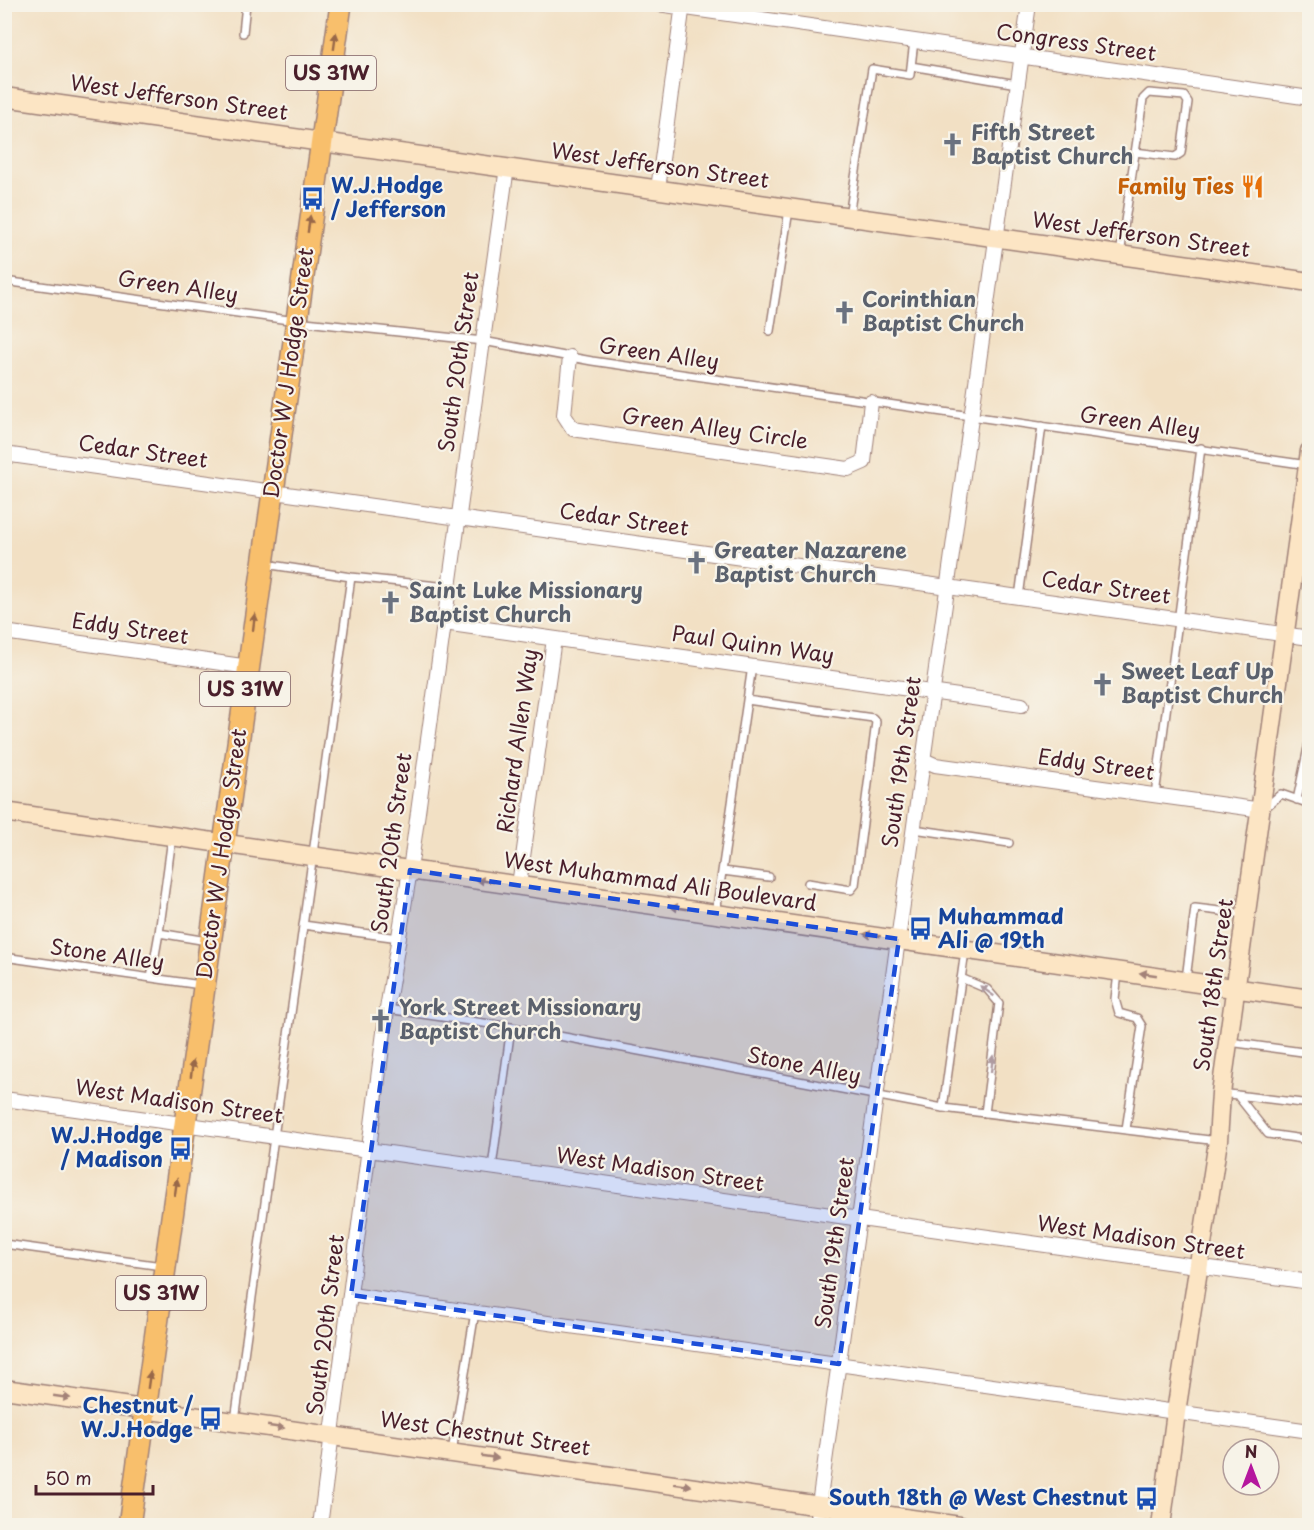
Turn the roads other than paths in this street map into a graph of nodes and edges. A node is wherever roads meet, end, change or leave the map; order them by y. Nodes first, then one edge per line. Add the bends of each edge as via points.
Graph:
1 (246, 4) edge
2 (340, 4) edge
3 (658, 4) edge
4 (1029, 4) edge
5 (683, 6) edge
6 (243, 33) dead end
7 (914, 41) junction
8 (1022, 56) junction
9 (911, 66) junction
10 (1017, 84) junction
11 (4, 96) edge
12 (1310, 98) edge
13 (321, 141) junction
14 (1135, 152) junction
15 (507, 167) junction
16 (658, 189) junction
17 (789, 207) junction
18 (849, 216) junction
19 (996, 236) junction
20 (1120, 255) junction
21 (4, 281) edge
22 (1310, 282) edge
23 (296, 321) junction
24 (770, 331) dead end
25 (483, 341) junction
26 (570, 357) junction
27 (871, 402) junction
28 (972, 415) junction
29 (1042, 426) junction
30 (1201, 448) junction
31 (4, 454) edge
32 (1309, 458) edge
33 (272, 492) junction
34 (458, 518) junction
35 (262, 564) junction
36 (351, 577) junction
37 (448, 587) junction
38 (947, 587) junction
39 (1019, 597) junction
40 (1178, 619) junction
41 (444, 623) junction
42 (4, 632) edge
43 (1284, 634) junction
44 (1310, 638) edge
45 (554, 639) junction
46 (752, 666) junction
47 (249, 667) junction
48 (934, 692) junction
49 (747, 700) junction
50 (1022, 705) dead end
51 (1310, 738) edge
52 (924, 760) junction
53 (1155, 795) junction
54 (1297, 800) junction
55 (1310, 804) edge
56 (1262, 810) junction
57 (4, 812) edge
58 (914, 830) junction
59 (173, 834) junction
60 (223, 842) junction
61 (1009, 843) dead end
62 (313, 855) junction
63 (410, 870) junction
64 (723, 871) junction
65 (769, 877) dead end
66 (808, 883) dead end
67 (519, 885) junction
68 (717, 913) junction
69 (1247, 914) junction
70 (303, 925) junction
71 (159, 933) junction
72 (400, 938) junction
73 (899, 939) junction
74 (210, 941) junction
75 (965, 949) junction
76 (4, 957) edge
77 (1118, 970) junction
78 (151, 978) junction
79 (961, 978) junction
80 (1186, 979) junction
81 (204, 986) junction
82 (1237, 988) junction
83 (1310, 999) edge
84 (387, 1009) junction
85 (511, 1027) junction
86 (1228, 1042) junction
87 (1310, 1053) edge
88 (1229, 1094) junction
89 (876, 1097) junction
90 (4, 1099) edge
91 (1310, 1104) edge
92 (943, 1108) junction
93 (985, 1113) junction
94 (185, 1124) junction
95 (1126, 1129) junction
96 (274, 1137) junction
97 (1310, 1140) edge
98 (1218, 1141) junction
99 (369, 1150) junction
100 (492, 1167) junction
101 (860, 1219) junction
102 (4, 1244) edge
103 (165, 1266) junction
104 (1198, 1267) junction
105 (1310, 1282) edge
106 (351, 1295) junction
107 (475, 1312) junction
108 (839, 1364) junction
109 (4, 1389) edge
110 (146, 1408) junction
111 (1176, 1412) junction
112 (235, 1421) junction
113 (1310, 1431) edge
114 (333, 1436) junction
115 (452, 1452) junction
116 (819, 1505) junction
117 (129, 1526) edge
118 (320, 1526) edge
119 (816, 1526) edge
120 (960, 1526) edge
121 (1161, 1526) edge

1 - 6 lane
13 -> 2 main road, Doctor W J Hodge Street / US 31W
3 - 5 street, Congress Street
4 - 8 street, South 19th Street
5 - 7 street, Congress Street
5 - 16 street
7 - 8 street, Congress Street
7 - 9 lane
8 - 10 street, South 19th Street
8 - 12 street, Congress Street
9 - 10 lane
9 - 18 lane via 910,75 872,69
10 - 19 street, South 19th Street
11 - 13 street, West Jefferson Street
13 - 15 street, West Jefferson Street
23 -> 13 main road, Doctor W J Hodge Street / US 31W
14 - 14 lane via 1143,99 1149,93 1184,96 1188,102 1181,153 1175,157
14 - 20 lane
15 - 16 street, West Jefferson Street
15 - 25 street, South 20th Street
16 - 17 street, West Jefferson Street
17 - 18 street, West Jefferson Street
17 - 24 lane
18 - 19 street, West Jefferson Street
19 - 20 street, West Jefferson Street
19 - 28 street, South 19th Street
20 - 22 street, West Jefferson Street
21 - 23 lane, Green Alley
23 - 25 lane, Green Alley
23 - 33 main road, Doctor W J Hodge Street / US 31W
25 - 26 lane, Green Alley
25 - 34 street, South 20th Street
26 - 27 lane, Green Alley
26 - 27 street, Green Alley Circle via 564,415 573,429 611,435 848,469 864,462
27 - 28 lane, Green Alley
28 - 29 lane, Green Alley
28 - 38 street, South 19th Street
29 - 30 lane, Green Alley
29 - 39 lane
30 - 32 lane, Green Alley
30 - 40 lane
31 - 33 street, Cedar Street
32 - 43 street, South 18th Street
33 - 34 street, Cedar Street
33 - 35 main road, Doctor W J Hodge Street / US 31W
34 - 37 street, South 20th Street
34 - 38 street, Cedar Street
35 - 36 lane
47 -> 35 main road, Doctor W J Hodge Street / US 31W
36 - 37 lane
36 - 62 lane
37 - 41 street, South 20th Street
38 - 39 street, Cedar Street
38 - 48 street, South 19th Street
39 - 40 street, Cedar Street
40 - 43 street, Cedar Street
40 - 53 lane
41 - 45 street, Paul Quinn Way
41 - 63 street, South 20th Street
42 - 47 street, Eddy Street
43 - 44 street, Cedar Street
43 - 56 street, South 18th Street
45 - 46 street, Paul Quinn Way
45 - 67 street, Richard Allen Way
46 - 48 street, Paul Quinn Way
46 - 49 lane
47 - 60 main road, Doctor W J Hodge Street / US 31W
48 - 50 street, Paul Quinn Way
48 - 52 street, South 19th Street
49 - 64 lane
49 - 66 lane via 873,718 876,722 855,885 851,890
51 - 54 lane
52 - 53 street, Eddy Street via 935,765
52 - 58 street, South 19th Street
53 - 56 street, Eddy Street
54 - 55 lane
54 - 56 lane via 1281,794
56 - 69 street, South 18th Street
57 - 59 street, West Muhammad Ali Boulevard
58 - 61 lane
58 - 73 street, South 19th Street
59 - 60 street, West Muhammad Ali Boulevard
59 - 71 lane
60 - 62 street, West Muhammad Ali Boulevard
60 - 74 main road, Doctor W J Hodge Street / US 31W
62 - 63 street, West Muhammad Ali Boulevard
62 - 70 lane
67 -> 63 street, West Muhammad Ali Boulevard
63 - 72 street, South 20th Street
64 - 65 lane
64 - 68 lane
68 -> 67 street, West Muhammad Ali Boulevard
73 -> 68 street, West Muhammad Ali Boulevard
69 - 80 lane via 1194,908
69 - 82 street, South 18th Street
70 - 72 lane
70 - 96 lane
71 - 74 lane
71 - 78 lane
72 - 84 street, South 20th Street
73 - 75 street, West Muhammad Ali Boulevard
73 - 89 street, South 19th Street
74 - 81 main road, Doctor W J Hodge Street / US 31W
75 - 77 street, West Muhammad Ali Boulevard
75 - 79 lane
76 - 78 lane, Stone Alley
80 -> 77 street, West Muhammad Ali Boulevard
77 - 95 lane via 1116,1008 1119,1013 1137,1018 1142,1026
78 - 81 lane, Stone Alley
79 - 92 lane
93 -> 79 lane via 999,1003 987,989
80 - 82 street, West Muhammad Ali Boulevard
94 -> 81 main road, Doctor W J Hodge Street / US 31W
82 - 83 street, West Muhammad Ali Boulevard
82 - 86 street, South 18th Street
84 - 85 lane, Stone Alley
84 - 99 street, South 20th Street
85 - 89 lane, Stone Alley
85 - 100 lane
86 - 87 lane
86 - 88 street, South 18th Street
88 - 91 lane
88 - 97 lane via 1268,1134
88 - 98 street, South 18th Street
89 - 92 lane, Stone Alley
89 - 101 street, South 19th Street
90 - 94 street, West Madison Street
92 - 93 lane, Stone Alley
93 - 95 lane, Stone Alley
94 - 96 street, West Madison Street
103 -> 94 main road, Doctor W J Hodge Street / US 31W
95 - 98 lane, Stone Alley
96 - 99 street, West Madison Street
96 - 112 lane
98 - 104 street, South 18th Street
99 - 100 street, West Madison Street
99 - 106 street, South 20th Street
100 - 101 street, West Madison Street
101 - 104 street, West Madison Street
101 - 108 street, South 19th Street
102 - 103 lane
110 -> 103 main road, Doctor W J Hodge Street / US 31W
104 - 105 street, West Madison Street
104 - 111 street, South 18th Street
106 - 107 street
106 - 114 street, South 20th Street
107 - 108 street
107 - 115 lane
108 - 111 street
108 - 116 street, South 19th Street
109 -> 110 street, West Chestnut Street
110 - 112 street, West Chestnut Street
110 - 117 main road, Doctor W J Hodge Street / US 31W
111 - 113 street
111 - 121 street, South 18th Street
112 -> 114 street, West Chestnut Street
114 - 115 street, West Chestnut Street
114 - 118 street, South 20th Street
115 -> 116 street, West Chestnut Street
116 - 119 street, South 19th Street
116 - 120 street, West Chestnut Street

